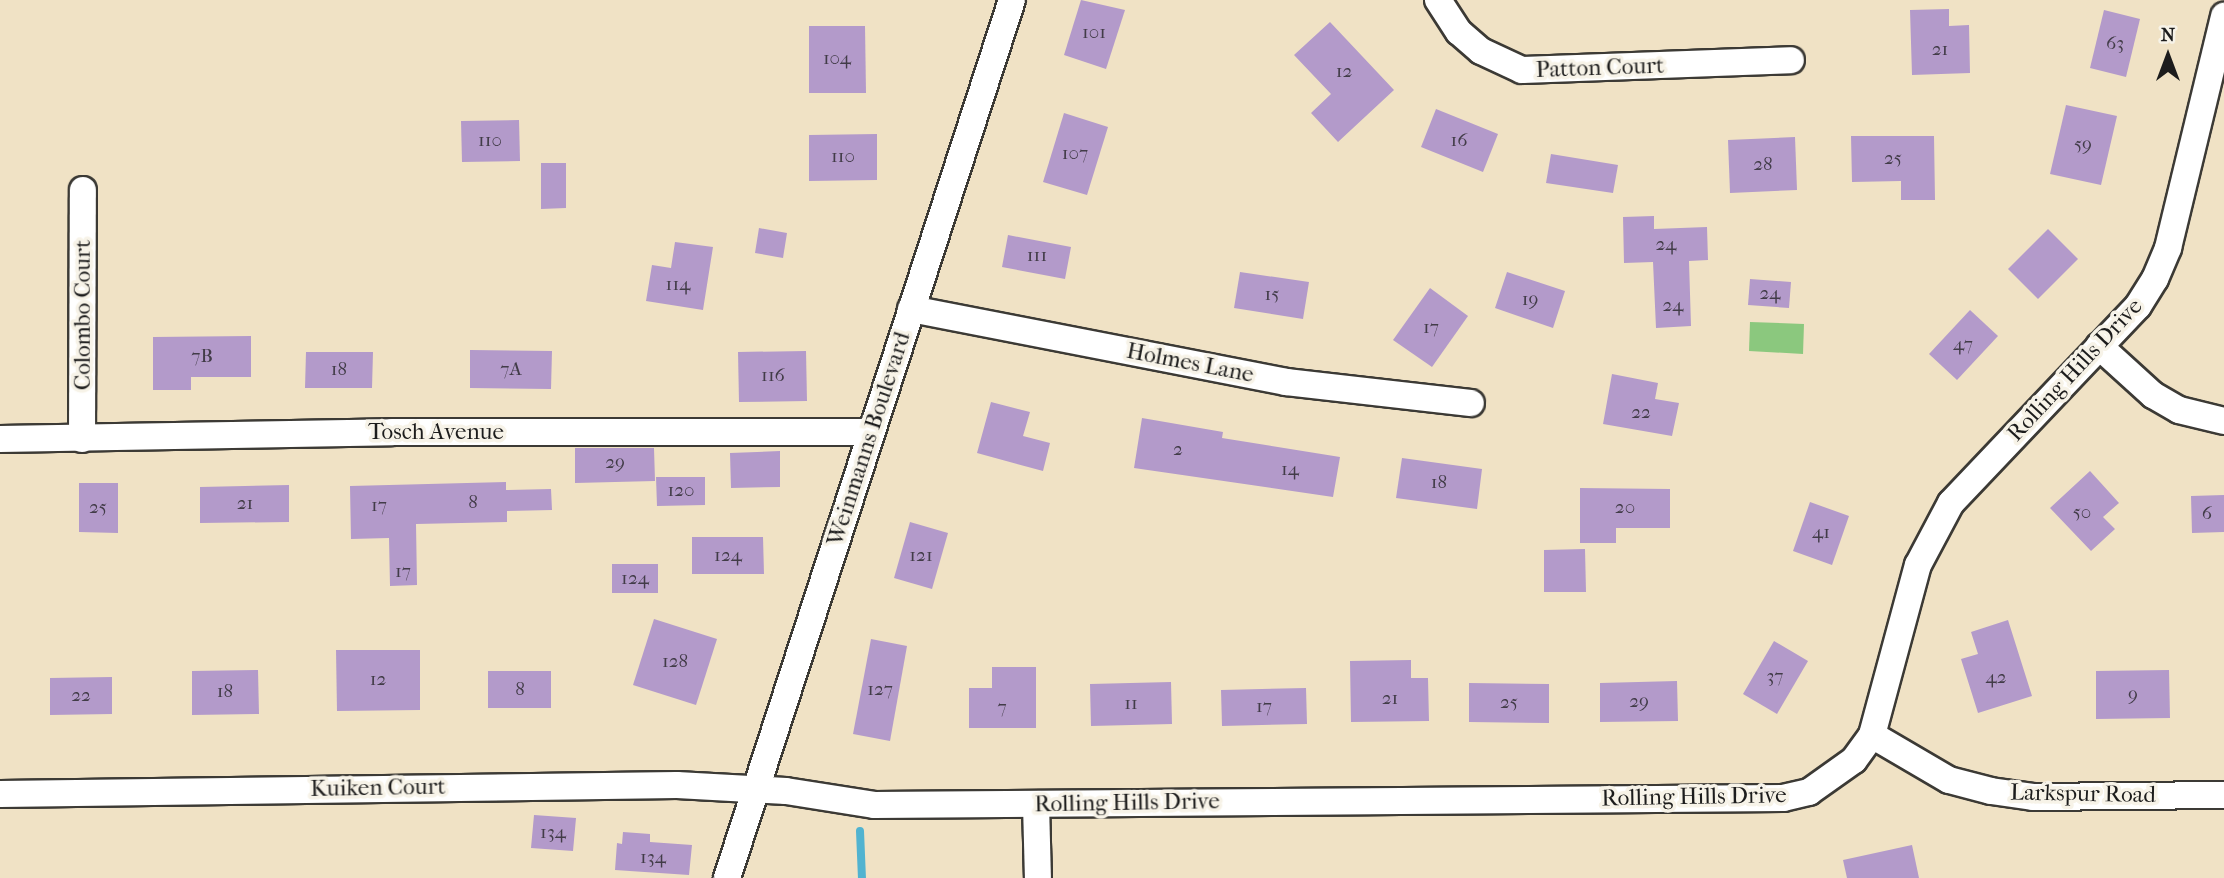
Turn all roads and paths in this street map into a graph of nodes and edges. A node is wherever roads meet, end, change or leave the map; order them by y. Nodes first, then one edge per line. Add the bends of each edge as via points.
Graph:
1 (1012, 0) edge
2 (1438, 0) edge
3 (2224, 16) edge
4 (1791, 60) dead end
5 (83, 190) dead end
6 (911, 309) junction
7 (2099, 346) junction
8 (1471, 403) dead end
9 (2224, 421) edge
10 (871, 432) junction
11 (0, 439) edge
12 (82, 439) junction
13 (1872, 735) junction
14 (756, 788) junction
15 (0, 794) edge
16 (2224, 795) edge
17 (1036, 804) junction
18 (727, 878) edge
19 (1038, 878) edge

1 - 6 street, Weinmanns Boulevard
2 - 4 street, Patton Court via 1459,32 1480,51 1522,70
3 - 7 street, Rolling Hills Drive via 2168,248 2138,306
5 - 12 street, Colombo Court
6 - 8 street, Holmes Lane via 1286,382
6 - 10 street, Weinmanns Boulevard
7 - 9 street via 2152,395 2179,410
7 - 13 street, Rolling Hills Drive via 1972,478 1933,532 1918,565
10 - 12 street, Tosch Avenue via 392,432
10 - 14 street, Weinmanns Boulevard
11 - 12 street, Tosch Avenue
13 - 16 street, Larkspur Road via 1950,780 1991,792 2033,797
13 - 17 street, Rolling Hills Drive via 1833,779 1783,798
14 - 15 street, Kuiken Court via 677,785
14 - 17 street, Rolling Hills Drive via 874,805
14 - 18 street, Weinmanns Boulevard
17 - 19 street

